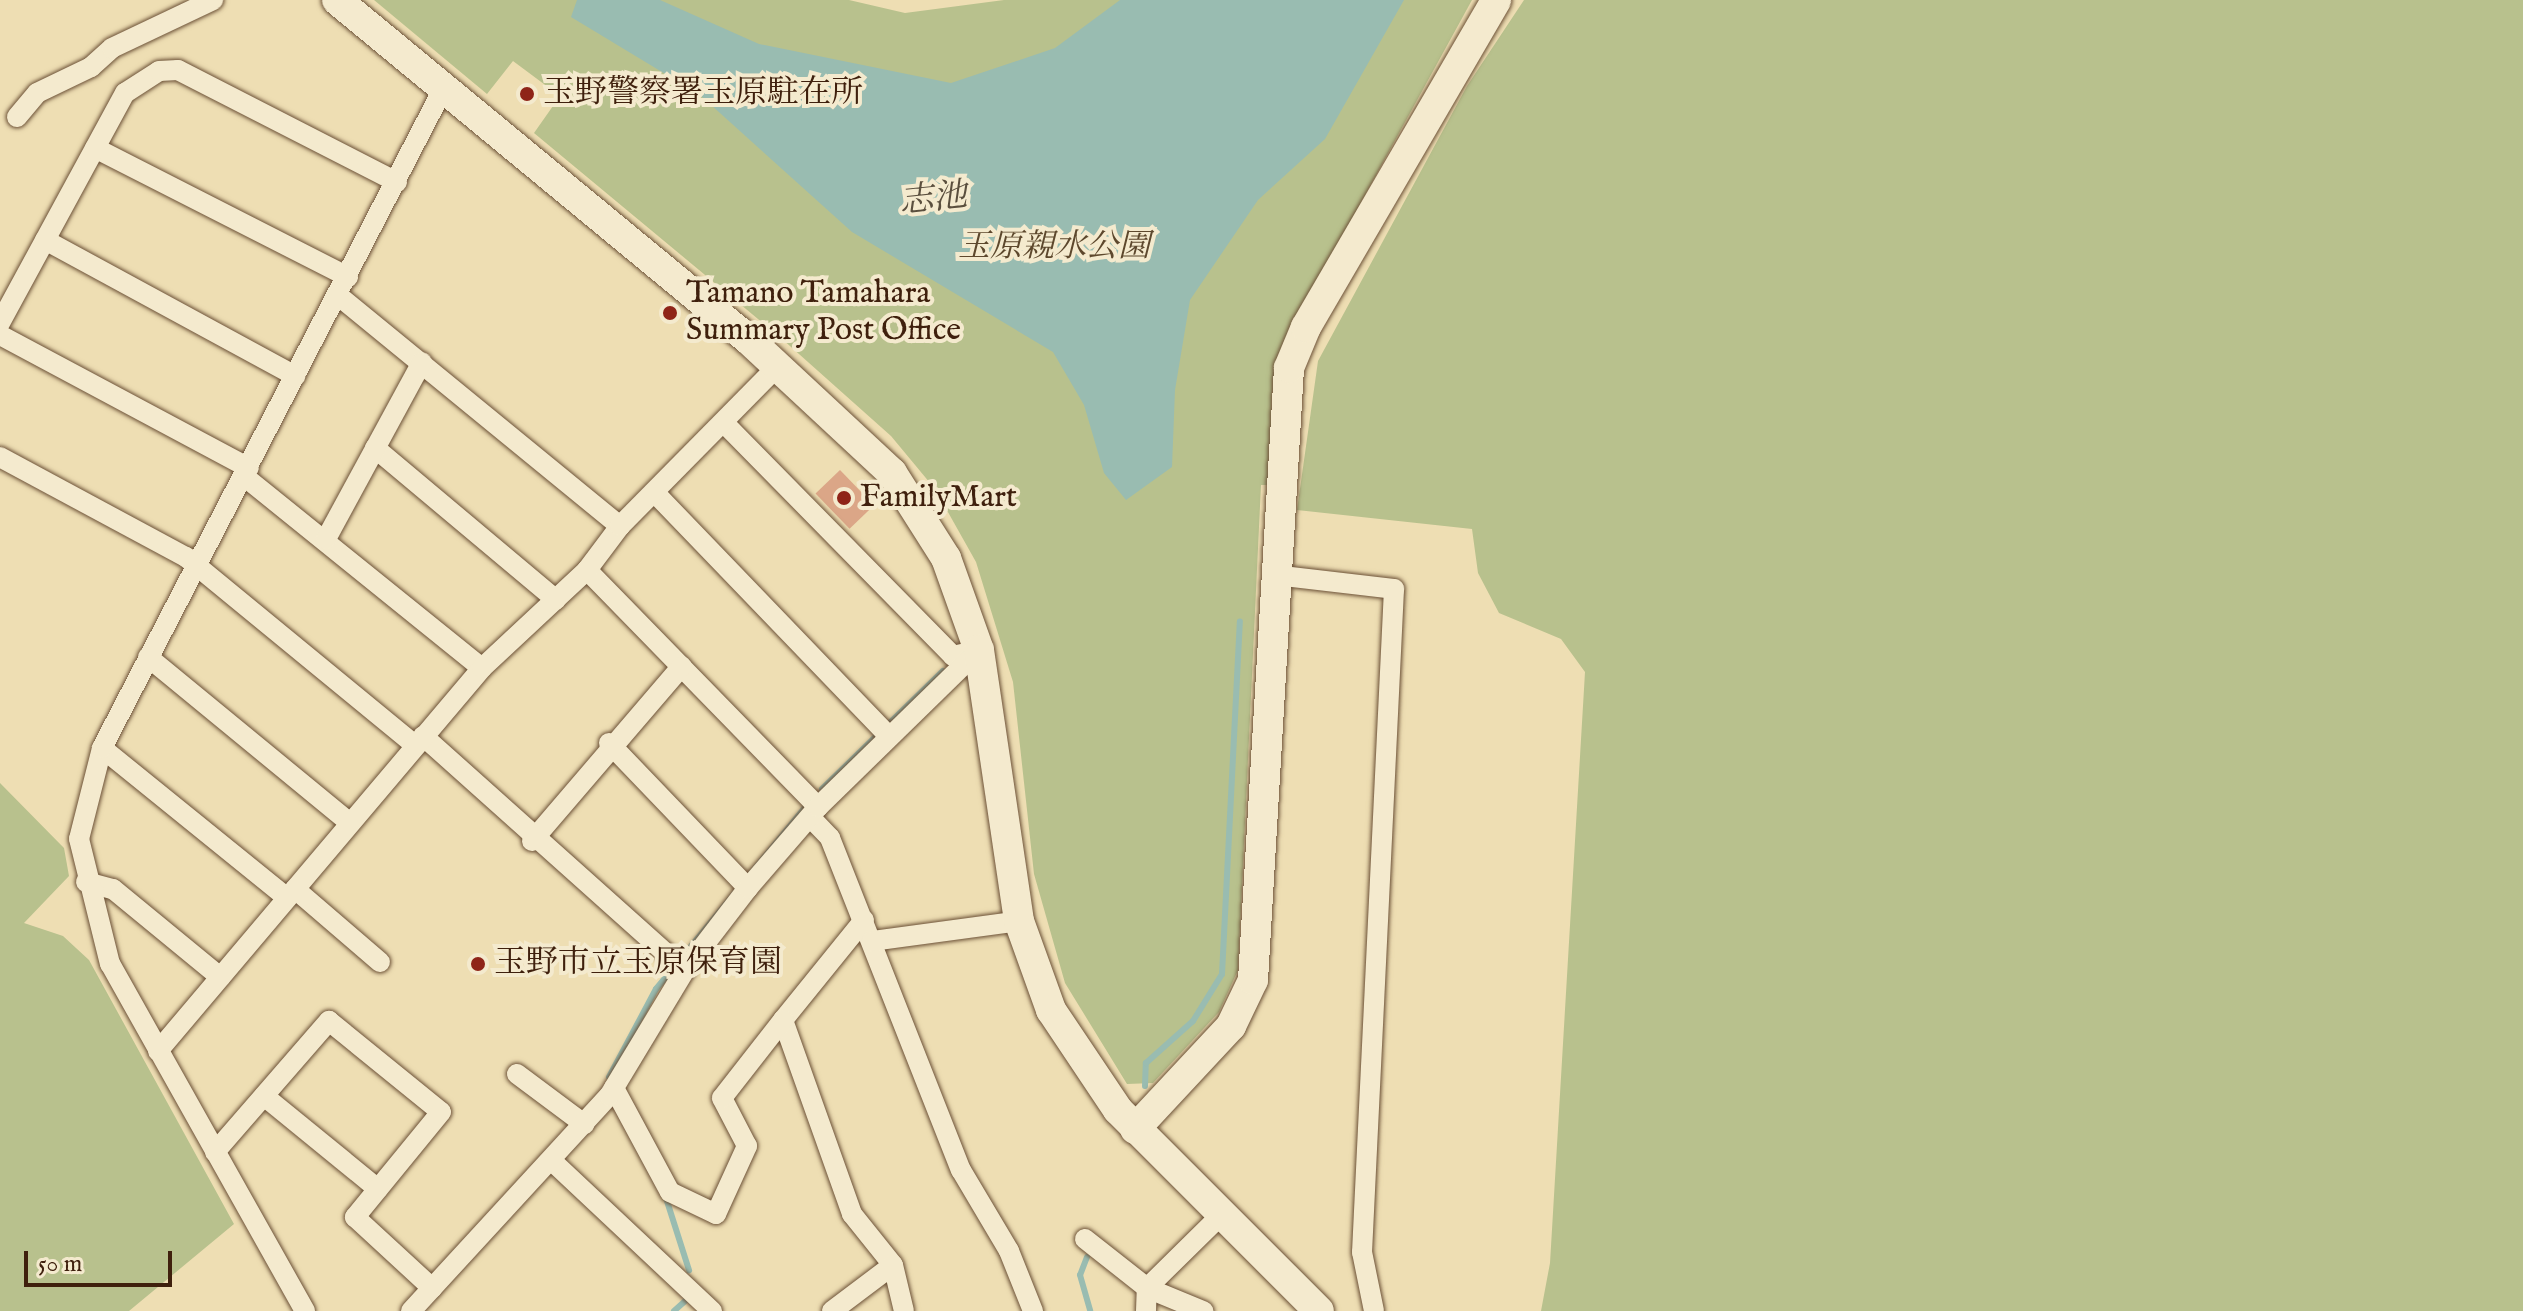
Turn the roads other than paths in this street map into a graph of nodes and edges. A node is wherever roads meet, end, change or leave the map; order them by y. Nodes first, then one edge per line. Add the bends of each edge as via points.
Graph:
1 (213, 0) edge
2 (337, 0) edge
3 (1496, 0) edge
4 (443, 89) junction
5 (17, 117) dead end
6 (95, 148) junction
7 (397, 182) junction
8 (45, 240) junction
9 (348, 277) junction
10 (340, 297) junction
11 (0, 323) edge
12 (0, 335) edge
13 (422, 362) junction
14 (778, 366) junction
15 (296, 376) junction
16 (726, 425) junction
17 (375, 448) junction
18 (0, 457) edge
19 (247, 472) junction
20 (655, 493) junction
21 (620, 526) junction
22 (326, 539) junction
23 (192, 569) junction
24 (587, 570) junction
25 (1275, 575) junction
26 (556, 600) junction
27 (979, 650) junction
28 (148, 657) junction
29 (682, 666) junction
30 (482, 668) junction
31 (884, 731) junction
32 (419, 741) junction
33 (609, 743) junction
34 (102, 748) junction
35 (813, 806) junction
36 (350, 823) junction
37 (532, 841) junction
38 (86, 882) junction
39 (743, 883) junction
40 (291, 893) junction
41 (864, 920) junction
42 (1019, 921) junction
43 (872, 941) junction
44 (380, 962) dead end
45 (679, 965) junction
46 (220, 977) junction
47 (783, 1020) junction
48 (158, 1051) junction
49 (517, 1074) dead end
50 (614, 1088) junction
51 (264, 1096) junction
52 (584, 1124) junction
53 (1135, 1129) junction
54 (215, 1152) junction
55 (551, 1160) junction
56 (378, 1189) junction
57 (1222, 1214) junction
58 (1085, 1239) dead end
59 (893, 1265) junction
60 (432, 1288) junction
61 (1147, 1288) junction
62 (305, 1311) edge
63 (411, 1311) edge
64 (712, 1311) edge
65 (832, 1311) edge
66 (904, 1311) edge
67 (1033, 1311) edge
68 (1146, 1311) edge
69 (1203, 1311) edge
70 (1319, 1311) edge
71 (1374, 1311) edge

1 - 5 street via 112,48 91,67 37,93
2 - 4 street
3 - 25 street via 1297,346 1286,392
4 - 7 street
4 - 14 street
6 - 7 street via 125,93 150,74 178,70
6 - 8 street
6 - 9 street
7 - 9 street
8 - 11 street
8 - 15 street
9 - 10 street
10 - 13 street
10 - 15 street
12 - 19 street
13 - 17 street
13 - 21 street
14 - 16 street
14 - 27 street via 853,431 924,517
15 - 19 street
16 - 20 street
16 - 27 street via 953,656
17 - 22 street
17 - 26 street
18 - 23 street via 186,557
19 - 22 street
19 - 23 street
20 - 21 street
20 - 31 street
21 - 24 street
22 - 30 street
23 - 28 street
23 - 32 street
24 - 26 street
24 - 29 street
25 - 53 street via 1251,988 1231,1026
25 - 71 street via 1394,589 1362,1252
26 - 30 street
27 - 31 street
27 - 42 street
28 - 34 street
28 - 36 street
29 - 33 street
29 - 35 street
30 - 32 street
31 - 35 street
32 - 36 street
32 - 37 street
33 - 37 street
33 - 39 street
34 - 38 street via 84,797 79,839
34 - 40 street
35 - 39 street
35 - 41 street
36 - 40 street
37 - 45 street
38 - 46 street via 113,889
38 - 48 street via 110,964
39 - 45 street
40 - 44 street
40 - 46 street
41 - 43 street
41 - 47 street
42 - 43 street
42 - 53 street via 1070,1046
43 - 67 street via 961,1170 1009,1251
45 - 50 street
46 - 48 street
47 - 50 street via 722,1098 747,1146 716,1214 670,1192
47 - 59 street via 852,1214
48 - 54 street
49 - 52 street
50 - 52 street
51 - 54 street
51 - 56 street
51 - 56 street via 329,1021 429,1102 441,1112
52 - 55 street
53 - 57 street
54 - 62 street
55 - 60 street
55 - 64 street
56 - 60 street via 355,1217
57 - 61 street
57 - 70 street
58 - 61 street
59 - 65 street
59 - 66 street
60 - 63 street
61 - 68 street
61 - 69 street

